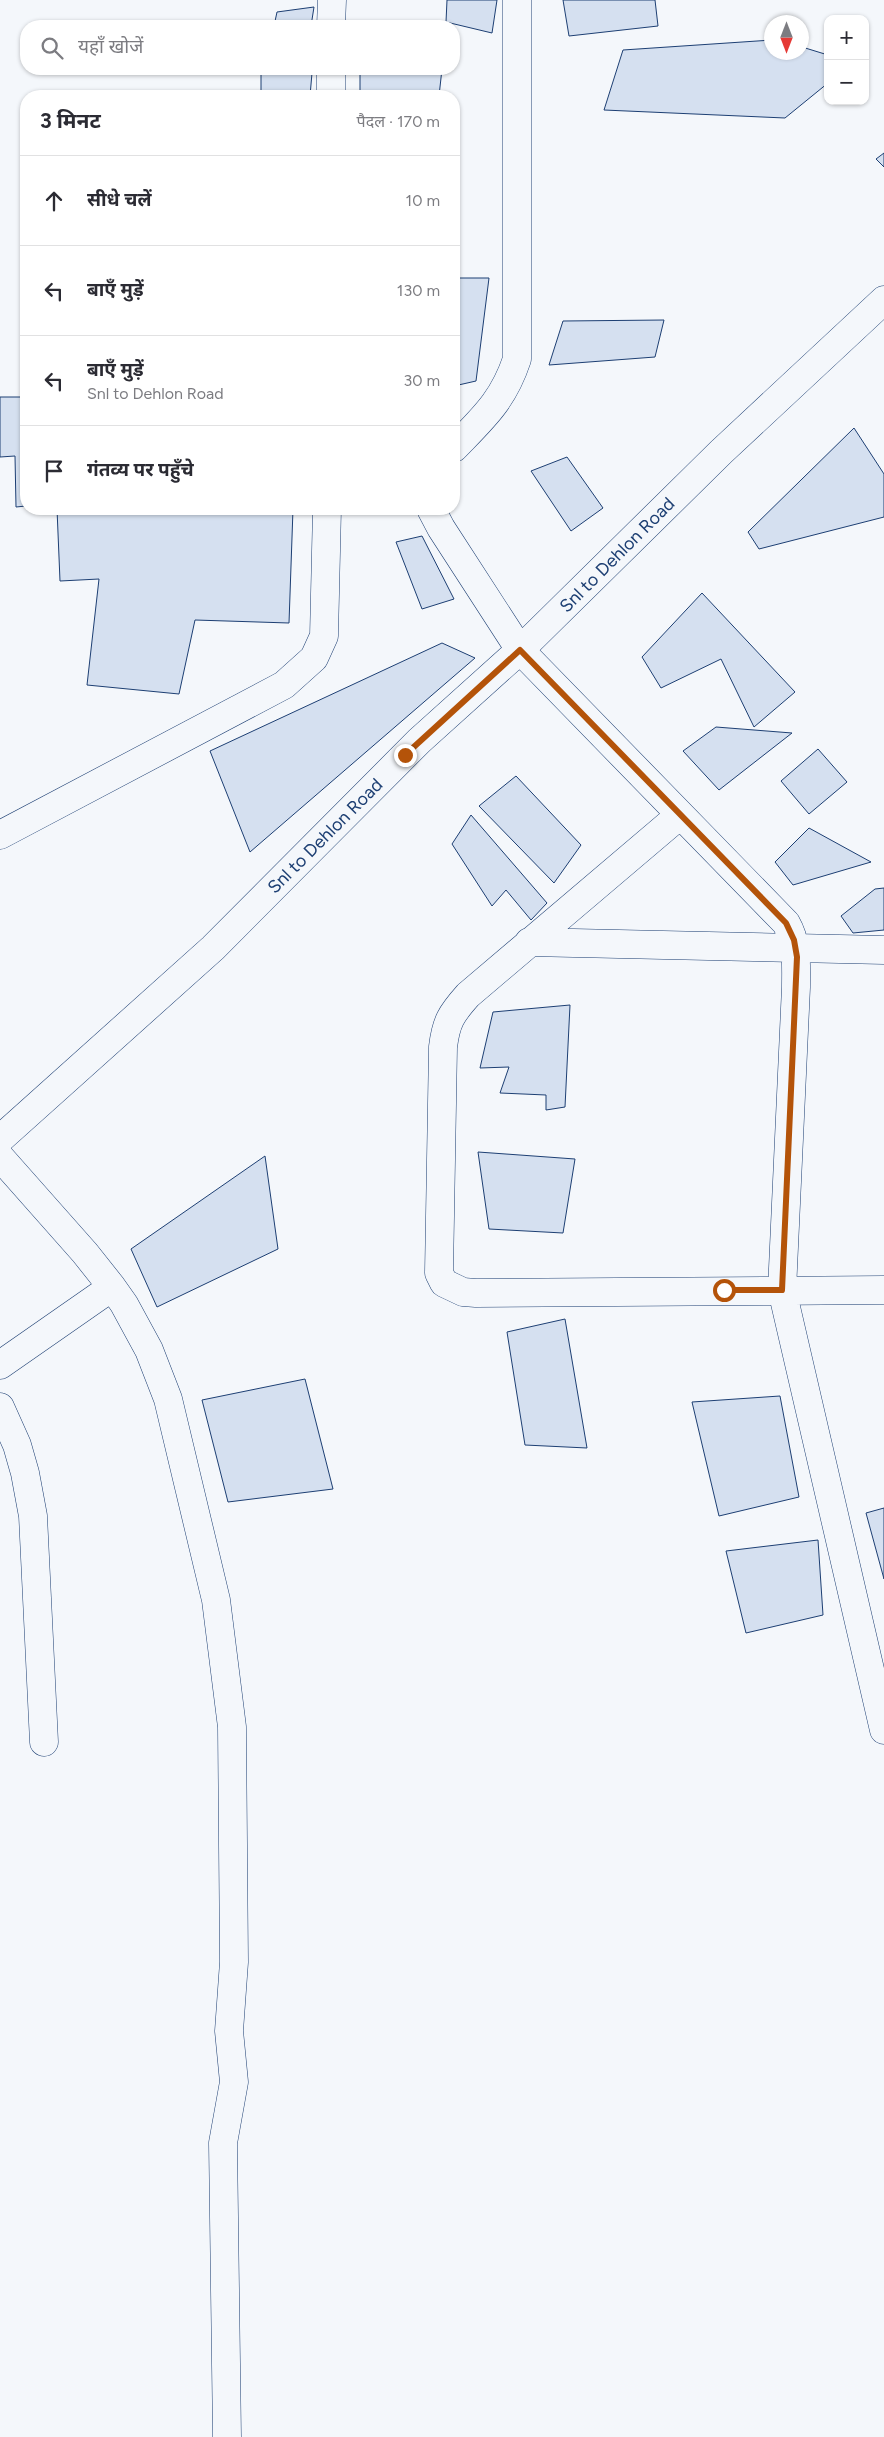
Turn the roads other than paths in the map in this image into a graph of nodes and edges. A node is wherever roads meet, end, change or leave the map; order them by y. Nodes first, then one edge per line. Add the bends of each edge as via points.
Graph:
1 (332, 0) edge
2 (517, 0) edge
3 (331, 20) edge
4 (331, 75) edge
5 (331, 90) edge
6 (884, 300) edge
7 (460, 442) edge
8 (327, 515) edge
9 (434, 515) edge
10 (520, 650) junction
11 (680, 815) junction
12 (0, 836) edge
13 (529, 942) junction
14 (796, 949) junction
15 (884, 950) edge
16 (0, 1139) edge
17 (0, 1157) edge
18 (112, 1287) junction
19 (782, 1290) junction
20 (884, 1290) edge
21 (0, 1365) edge
22 (0, 1407) edge
23 (884, 1730) edge
24 (44, 1742) dead end
25 (227, 2437) edge

1 - 3 street
2 - 7 street via 517,359 509,384
4 - 5 street
6 - 10 street, Snl to Dehlon Road via 721,452
8 - 12 street via 324,636 314,658 284,685
9 - 10 street
10 - 11 street
10 - 16 street, Snl to Dehlon Road via 419,741 214,948
11 - 13 street
11 - 14 street via 786,923
13 - 14 street
13 - 19 street via 468,995 452,1012 445,1026 438,1250 439,1273 444,1283 463,1292 476,1293
14 - 15 street
14 - 19 street
17 - 18 street
18 - 21 street
18 - 25 street via 149,1350 168,1399 216,1600 232,1727 234,1962 229,2030 234,2082 223,2142
19 - 20 street
19 - 23 street
22 - 24 street via 17,1445 33,1516

